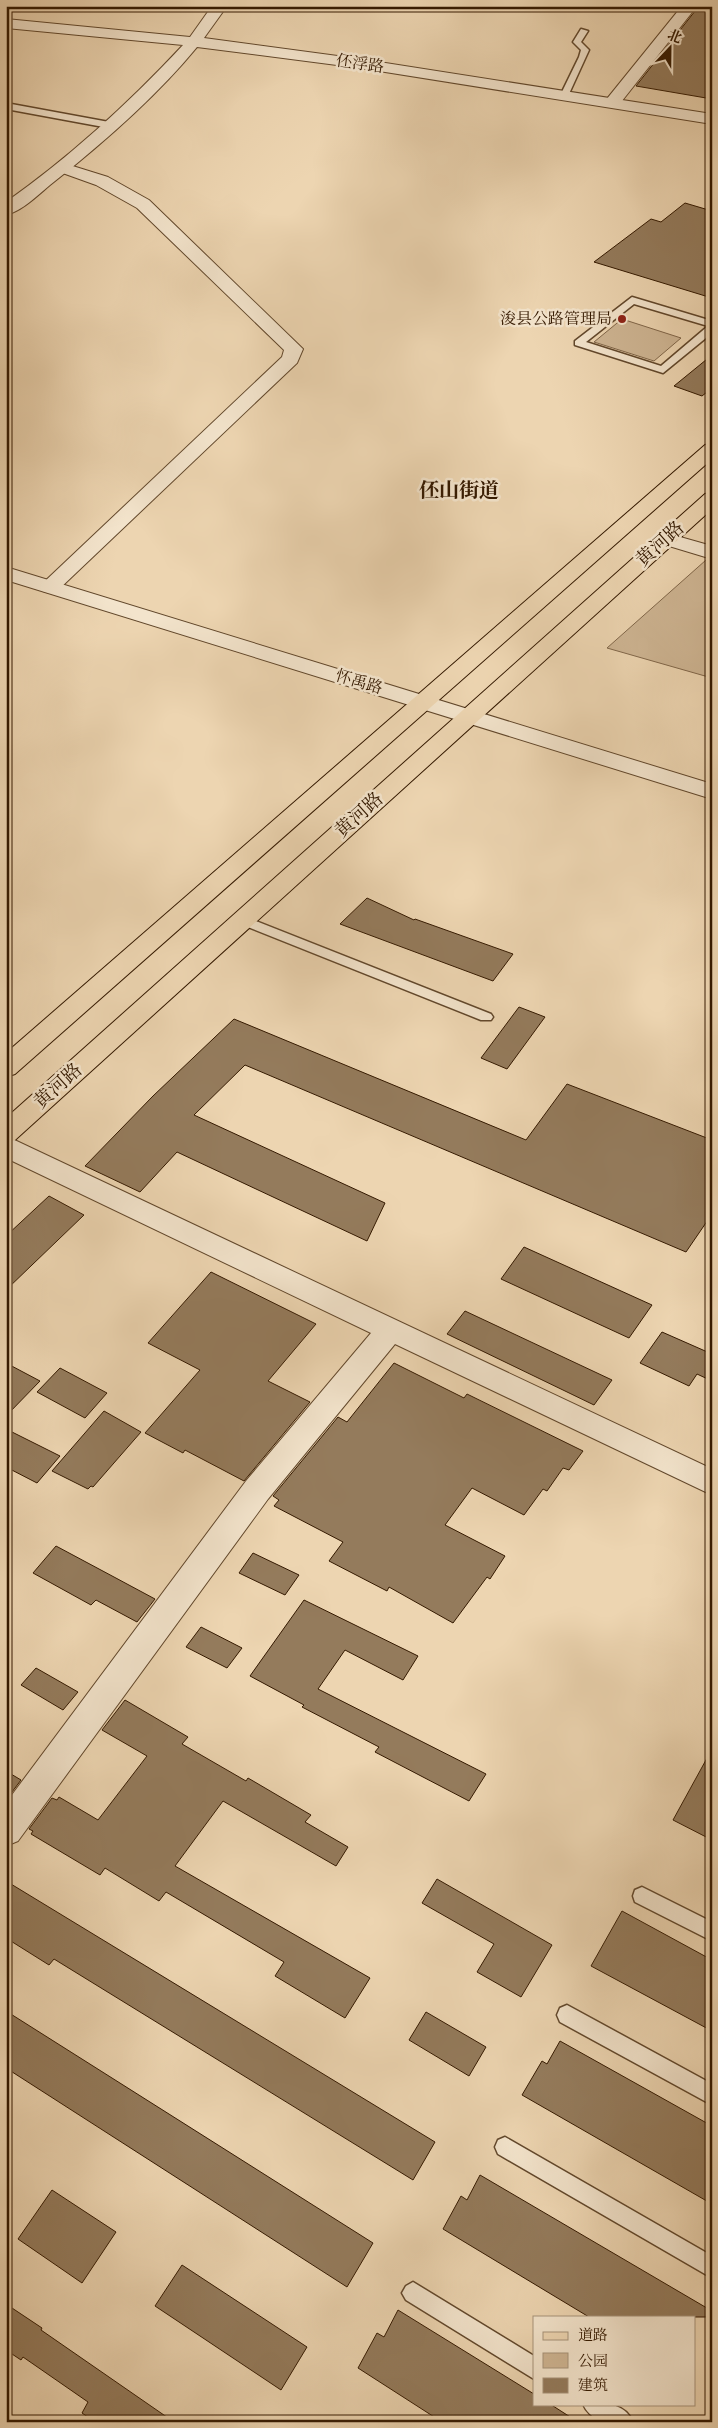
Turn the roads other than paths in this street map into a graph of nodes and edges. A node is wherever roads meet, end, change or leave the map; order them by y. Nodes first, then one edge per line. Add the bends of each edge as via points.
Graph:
1 (220, 6) edge
2 (690, 6) edge
3 (6, 24) edge
4 (584, 31) dead end
5 (195, 41) junction
6 (564, 96) junction
7 (612, 103) junction
8 (6, 106) edge
9 (712, 119) edge
10 (110, 125) junction
11 (62, 168) junction
12 (6, 210) edge
13 (712, 324) edge
14 (712, 328) edge
15 (712, 449) edge
16 (712, 498) edge
17 (666, 539) junction
18 (712, 553) edge
19 (6, 573) edge
20 (50, 587) junction
21 (424, 702) junction
22 (469, 716) junction
23 (712, 792) edge
24 (242, 920) junction
25 (486, 1017) dead end
26 (6, 1068) edge
27 (6, 1133) edge
28 (6, 1146) edge
29 (390, 1330) junction
30 (712, 1483) edge
31 (6, 1830) edge
32 (642, 1896) dead end
33 (712, 1932) edge
34 (567, 2015) dead end
35 (712, 2095) edge
36 (505, 2147) dead end
37 (712, 2268) edge
38 (413, 2293) dead end
39 (533, 2367) edge
40 (597, 2406) edge
41 (622, 2422) edge

1 - 5 street
2 - 7 street
3 - 5 street, 伾浮路
4 - 6 lane via 577,42 585,50 583,57
5 - 6 street, 伾浮路
5 - 10 street
6 - 7 street, 伾浮路
7 - 9 street, 伾浮路
8 - 10 lane
10 - 11 street
11 - 12 street
11 - 20 street via 102,181 143,204 294,349 290,359
13 - 14 lane via 632,300 579,343 663,370
15 - 21 main road, 黄河路
16 - 17 main road, 黄河路
17 - 18 street
17 - 22 main road, 黄河路
19 - 20 street, 怀禹路
20 - 21 street, 怀禹路
21 - 22 street, 怀禹路
21 - 26 main road, 黄河路
22 - 23 street, 怀禹路
22 - 24 main road, 黄河路
24 - 25 lane
24 - 27 main road, 黄河路
28 - 29 street
29 - 30 street
29 - 31 street via 257,1490
32 - 33 lane
34 - 35 lane
36 - 37 lane
38 - 39 lane
40 - 41 lane

